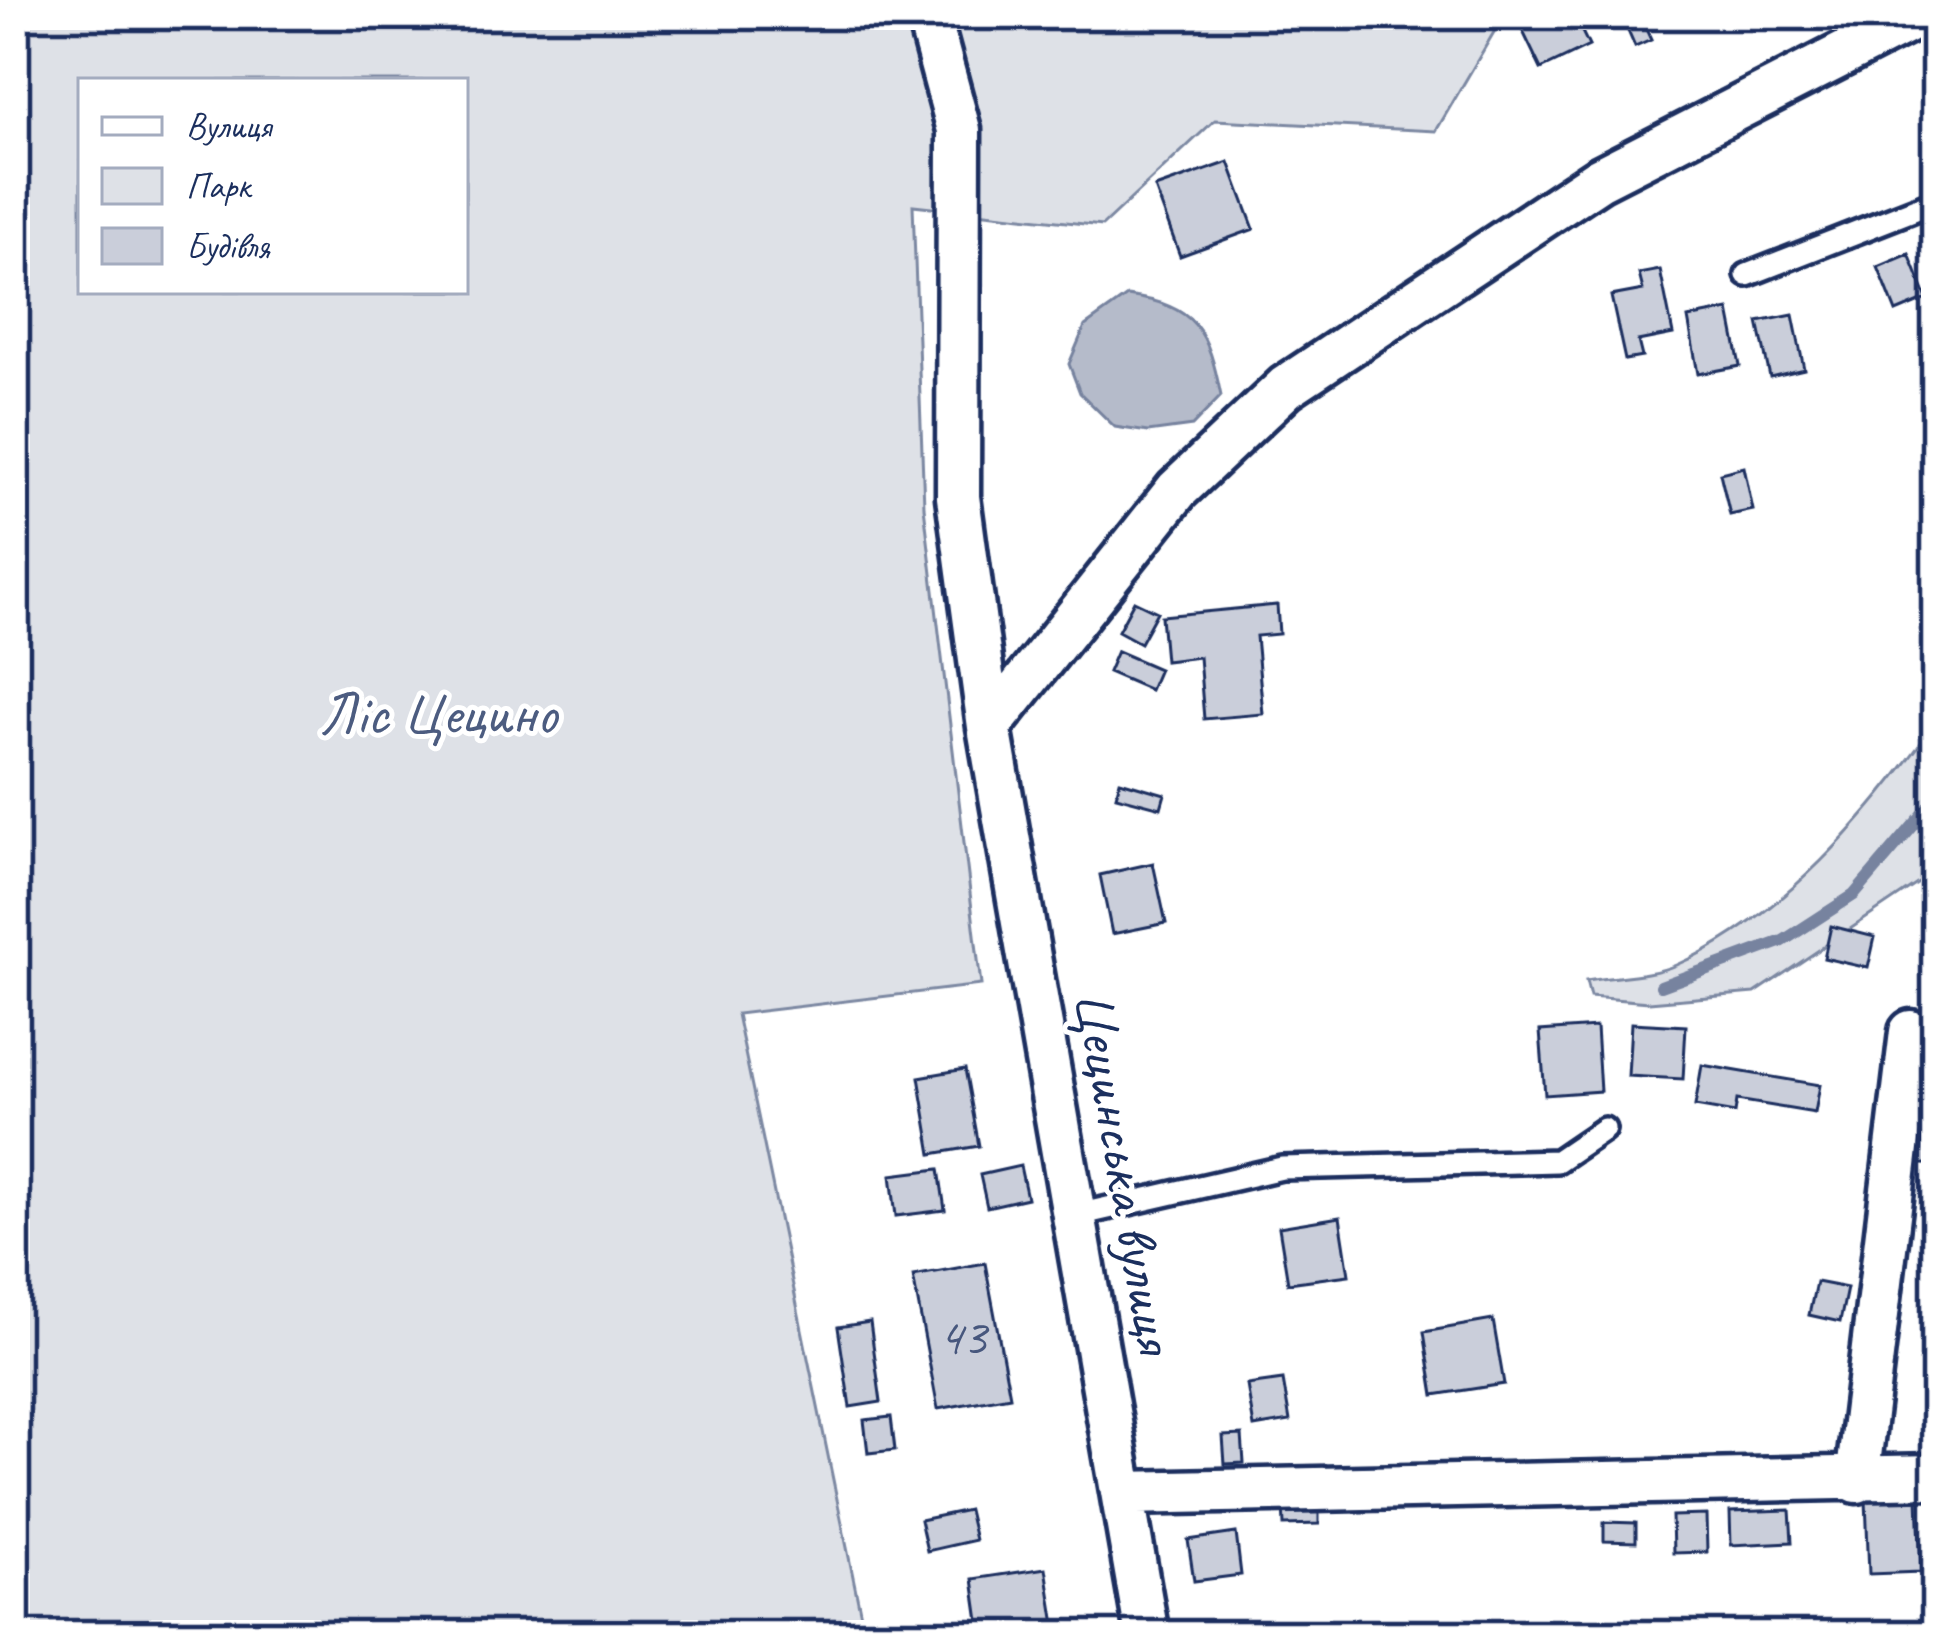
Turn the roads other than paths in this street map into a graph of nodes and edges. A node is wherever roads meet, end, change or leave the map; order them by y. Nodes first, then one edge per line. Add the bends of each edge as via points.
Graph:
1 (928, 15) edge
2 (1920, 15) edge
3 (1936, 201) edge
4 (1747, 274) dead end
5 (988, 728) junction
6 (1911, 1032) dead end
7 (1604, 1129) dead end
8 (1072, 1216) junction
9 (1936, 1476) edge
10 (1857, 1480) junction
11 (1124, 1492) junction
12 (1147, 1635) edge

1 - 5 street, Цецинська вулиця via 958,130 958,497
2 - 5 street via 1599,179 1286,387 1177,490
3 - 4 lane
5 - 8 street, Цецинська вулиця
6 - 10 street
7 - 8 lane via 1557,1161 1282,1168
8 - 11 street, Цецинська вулиця
9 - 10 street
10 - 11 street
11 - 12 street, Цецинська вулиця

